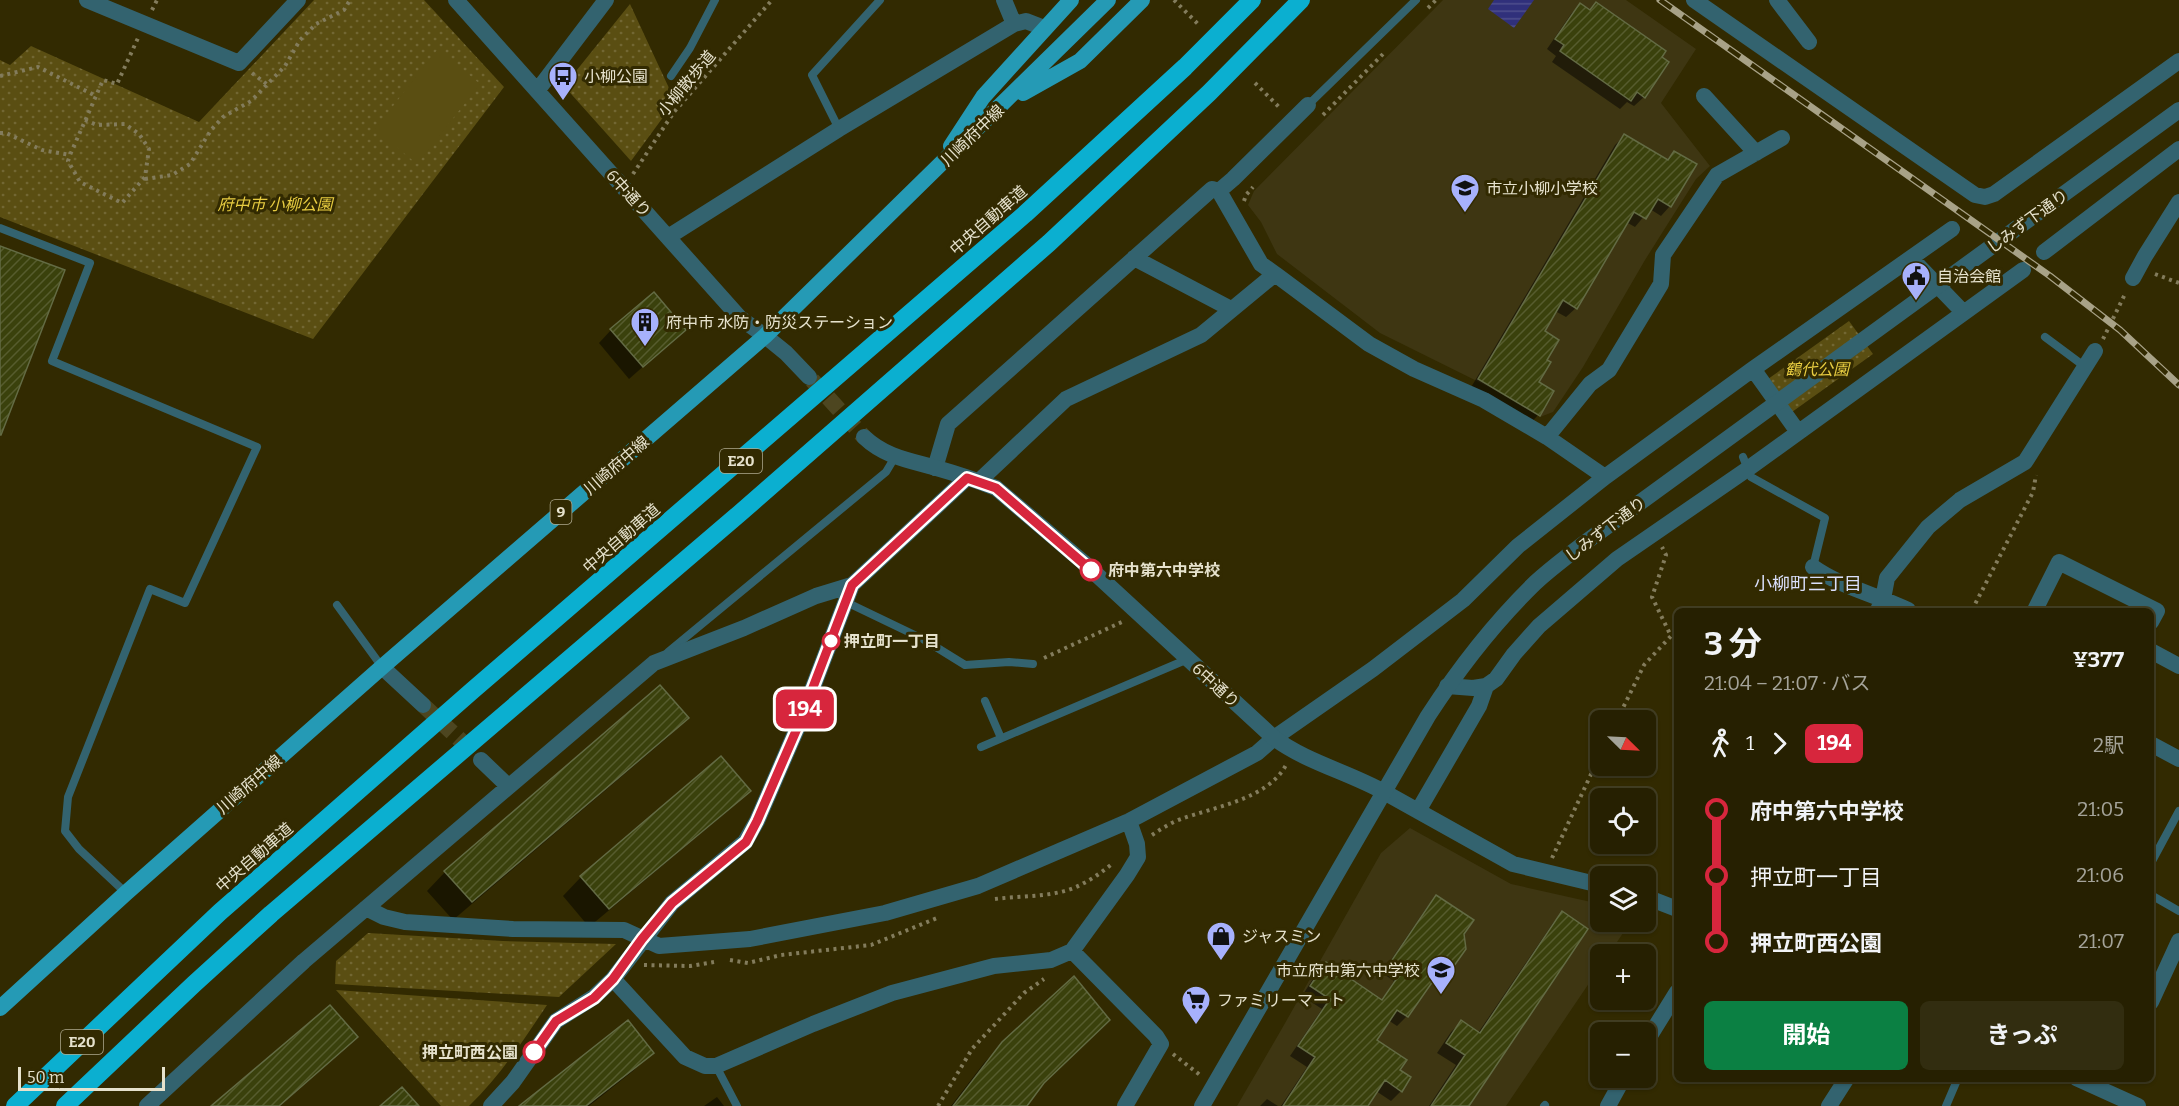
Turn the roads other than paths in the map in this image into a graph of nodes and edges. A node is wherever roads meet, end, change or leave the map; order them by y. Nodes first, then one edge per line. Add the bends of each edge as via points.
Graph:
1 (87, 0) edge
2 (298, 0) edge
3 (456, 0) edge
4 (606, 0) edge
5 (715, 0) edge
6 (880, 0) edge
7 (1004, 0) edge
8 (1071, 0) edge
9 (1108, 0) edge
10 (1142, 0) edge
11 (1252, 0) edge
12 (1301, 0) edge
13 (1416, 0) edge
14 (1694, 0) edge
15 (1777, 0) edge
16 (1014, 24) junction
17 (1044, 28) junction
18 (1809, 42) dead end
19 (2179, 61) edge
20 (670, 76) dead end
21 (537, 91) junction
22 (1704, 96) dead end
23 (1005, 102) junction
24 (1308, 105) joint
25 (2179, 110) edge
26 (839, 129) junction
27 (1782, 138) dead end
28 (2179, 149) edge
29 (1756, 153) junction
30 (936, 170) junction
31 (1219, 191) junction
32 (2179, 202) edge
33 (0, 228) edge
34 (1952, 229) dead end
35 (668, 237) junction
36 (2044, 252) dead end
37 (1134, 258) junction
38 (1911, 258) junction
39 (2023, 270) dead end
40 (1275, 274) junction
41 (2133, 278) dead end
42 (1231, 309) junction
43 (1963, 312) junction
44 (765, 336) junction
45 (2045, 337) dead end
46 (2095, 351) dead end
47 (2084, 366) junction
48 (1753, 369) junction
49 (809, 377) tunnel mouth
50 (1798, 432) junction
51 (864, 436) tunnel mouth
52 (1547, 437) junction
53 (895, 457) junction
54 (1746, 463) junction
55 (935, 468) junction
56 (1605, 477) junction
57 (973, 479) junction
58 (1813, 567) joint
59 (852, 585) junction
60 (846, 602) junction
61 (1881, 604) edge
62 (337, 605) dead end
63 (1899, 608) edge
64 (2036, 608) edge
65 (2151, 608) edge
66 (2154, 653) edge
67 (1188, 658) junction
68 (654, 663) junction
69 (1033, 664) road end
70 (2179, 666) edge
71 (382, 667) junction
72 (1448, 686) junction
73 (1486, 686) junction
74 (985, 701) dead end
75 (423, 705) tunnel mouth
76 (1001, 738) junction
77 (1274, 738) junction
78 (2154, 746) edge
79 (981, 747) dead end
80 (2179, 759) edge
81 (481, 760) tunnel mouth
82 (508, 786) junction
83 (1384, 792) junction
84 (1418, 811) junction
85 (2179, 811) edge
86 (1129, 821) junction
87 (2154, 857) edge
88 (1590, 883) edge
89 (126, 893) junction
90 (2154, 897) edge
91 (1656, 901) edge
92 (366, 908) junction
93 (1674, 908) edge
94 (2179, 911) edge
95 (642, 939) junction
96 (2179, 941) edge
97 (1072, 951) junction
98 (613, 979) junction
99 (2154, 995) edge
100 (1674, 997) edge
101 (0, 1008) edge
102 (1656, 1026) edge
103 (716, 1066) junction
104 (1844, 1082) edge
105 (1956, 1082) edge
106 (2094, 1082) edge
107 (2113, 1086) edge
108 (1618, 1088) edge
109 (15, 1106) edge
110 (65, 1106) edge
111 (147, 1106) edge
112 (491, 1106) edge
113 (737, 1106) edge
114 (1125, 1106) edge
115 (1202, 1106) edge
116 (1608, 1106) edge
117 (1829, 1106) edge
118 (1946, 1106) edge
119 (2138, 1106) edge

1 - 2 street via 239,63
3 - 21 street, 6中通り
4 - 21 street
5 - 20 lane
6 - 26 lane via 812,75
7 - 16 street
8 - 17 main road
9 - 23 main road, 川崎府中線 / 9
10 - 23 main road via 1080,62
11 - 109 highway, 中央自動車道 / E20 via 1025,214 220,912
12 - 110 highway, E20 via 1209,93 1049,243 271,914
13 - 24 lane
14 - 19 street via 1975,195 1994,195
15 - 18 street
16 - 17 street via 1026,21
16 - 26 street
17 - 30 main road via 983,97
21 - 35 street, 6中通り
22 - 29 street
23 - 30 main road, 川崎府中線 / 9
24 - 31 street
25 - 72 street, しみず下通り via 1557,564 1487,634
26 - 35 street
27 - 29 street
28 - 36 street
29 - 52 street via 1717,175 1663,255 1661,284 1609,370 1590,384
30 - 44 main road, 川崎府中線 / 9
31 - 37 street via 1212,189
31 - 40 street via 1261,264
32 - 41 street
33 - 89 lane via 90,262 52,361 257,447 186,603 150,589 68,797 65,831
34 - 38 street
35 - 44 street, 6中通り via 740,318
37 - 42 street
37 - 55 street via 948,424
38 - 43 street
38 - 48 street
39 - 43 street
40 - 42 street
40 - 52 street via 1369,344 1484,400
42 - 57 street via 1201,335 1066,399
43 - 50 street
44 - 49 street, 6中通り
44 - 71 main road, 川崎府中線 / 9
45 - 47 lane
46 - 47 street
47 - 61 street via 2025,462 1960,500 1928,527 1887,578
48 - 50 street
48 - 56 street
50 - 54 street
51 - 53 street, 6中通り
52 - 56 street
53 - 55 street, 6中通り
53 - 68 lane via 886,471
54 - 58 lane via 1751,477 1825,519
54 - 73 street via 1564,603
55 - 57 street, 6中通り
56 - 77 street via 1518,546 1463,600
57 - 59 street
57 - 67 street, 6中通り via 996,488
58 - 61 street
59 - 60 street
59 - 68 street
60 - 69 lane via 965,664
60 - 95 street via 799,724 746,842 672,903
61 - 63 street
62 - 71 lane
64 - 65 street via 2059,562
66 - 70 street
67 - 76 lane
67 - 77 street, 6中通り
68 - 82 street
71 - 75 street
71 - 89 main road, 川崎府中線 / 9
72 - 73 street
72 - 83 street, しみず下通り
73 - 84 street via 1479,706
74 - 76 lane
76 - 79 lane
77 - 83 street, 6中通り
77 - 86 street via 1257,753
78 - 80 street
81 - 82 street
82 - 92 street
83 - 84 street, 6中通り
83 - 115 street, しみず下通り
84 - 88 street, 6中通り via 1514,864
85 - 87 lane
86 - 95 street via 978,886 885,913 750,939 660,946
86 - 97 street via 1138,857
89 - 101 main road, 川崎府中線 / 9
90 - 94 lane
91 - 93 street
92 - 95 street via 405,922 513,929 624,930
92 - 111 street
95 - 98 street
96 - 99 street
97 - 103 street via 1051,960 994,966 892,993
97 - 114 street via 1161,1044
98 - 103 street via 685,1057 705,1066
98 - 112 street via 594,998 556,1021
100 - 102 street
103 - 113 lane
104 - 117 street
105 - 118 lane
106 - 107 street
107 - 119 street
108 - 116 street

